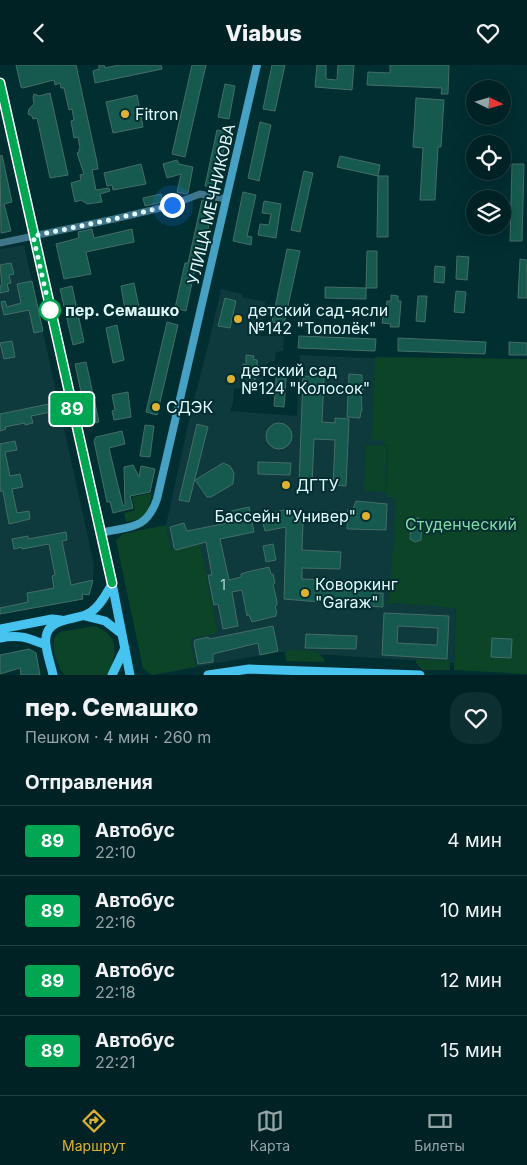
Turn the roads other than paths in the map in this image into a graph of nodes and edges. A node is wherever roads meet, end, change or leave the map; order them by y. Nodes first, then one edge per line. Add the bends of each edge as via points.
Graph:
1 (256, 65) edge
2 (0, 83) edge
3 (226, 199) junction
4 (33, 236) junction
5 (0, 243) edge
6 (100, 533) junction
7 (112, 583) junction
8 (85, 616) junction
9 (64, 620) junction
10 (0, 629) edge
11 (122, 634) junction
12 (0, 639) edge
13 (46, 645) junction
14 (125, 648) junction
15 (51, 665) junction
16 (53, 675) edge
17 (58, 675) edge
18 (112, 675) edge
19 (130, 675) edge
20 (208, 675) edge
21 (420, 675) edge

1 - 3 main road, УЛИЦА МЕЧНИКОВА
2 - 4 main road
3 - 4 street via 200,194 169,206
3 - 6 main road, УЛИЦА МЕЧНИКОВА via 153,512 140,524
4 - 5 street
4 - 6 main road
6 - 7 main road
7 - 8 main road via 98,606
7 - 11 main road
8 - 9 main road
8 - 11 main road via 105,621
9 - 10 main road via 52,619
9 - 13 main road via 49,630
11 - 14 main road
12 - 13 main road via 16,635
13 - 15 main road
14 - 18 main road
14 - 19 main road
15 - 16 main road
15 - 17 main road
20 - 21 main road via 256,669

